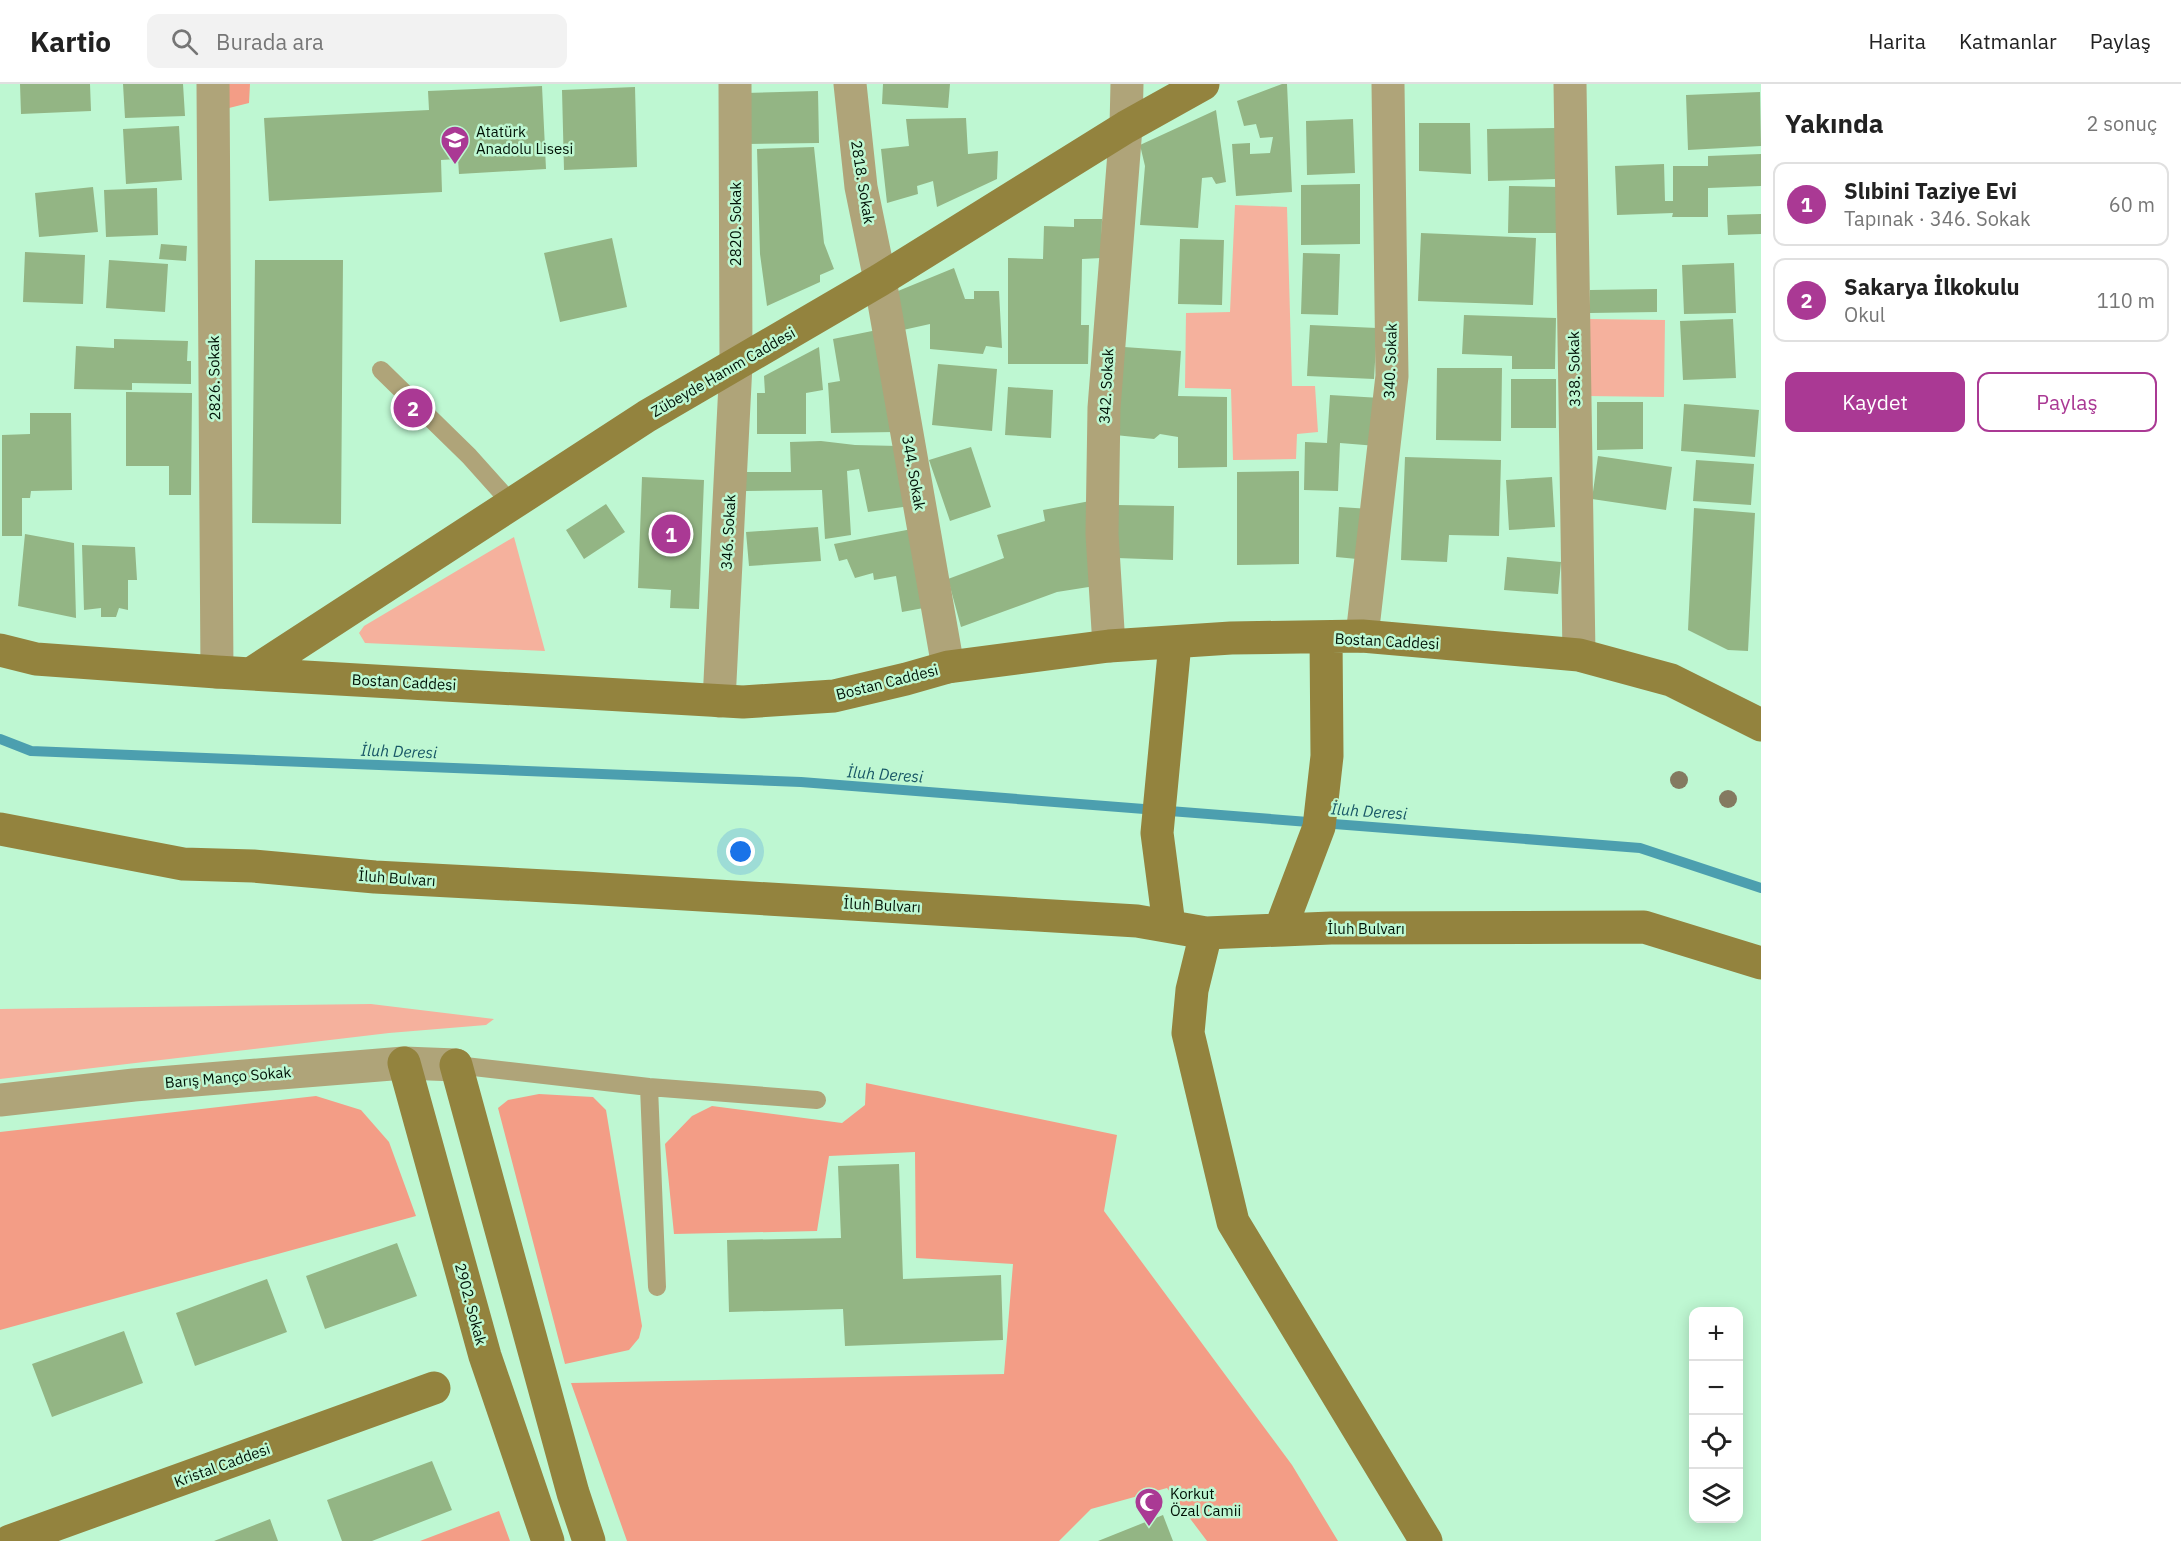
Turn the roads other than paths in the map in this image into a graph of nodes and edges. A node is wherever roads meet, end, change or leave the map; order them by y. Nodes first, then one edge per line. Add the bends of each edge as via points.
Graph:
1 (213, 84) edge
2 (735, 84) edge
3 (850, 84) edge
4 (1127, 84) edge
5 (1203, 84) edge
6 (1388, 84) edge
7 (1570, 84) edge
8 (1126, 127) junction
9 (880, 280) junction
10 (736, 364) junction
11 (381, 370) dead end
12 (512, 504) junction
13 (1362, 636) junction
14 (1326, 637) junction
15 (1175, 643) junction
16 (1109, 646) junction
17 (0, 650) edge
18 (1579, 655) junction
19 (948, 667) junction
20 (217, 672) junction
21 (252, 673) junction
22 (719, 701) junction
23 (1761, 724) edge
24 (0, 829) edge
25 (1169, 925) junction
26 (1280, 930) junction
27 (1206, 933) junction
28 (1761, 963) edge
29 (404, 1063) junction
30 (456, 1065) junction
31 (649, 1087) junction
32 (0, 1100) edge
33 (817, 1100) dead end
34 (657, 1287) dead end
35 (434, 1388) dead end
36 (10, 1541) edge
37 (548, 1541) edge
38 (589, 1541) edge
39 (1426, 1541) edge

1 - 20 street, 2826. Sokak
2 - 10 street, 2820. Sokak
3 - 9 street, 2818. Sokak via 861,186
4 - 8 street, 342. Sokak
5 - 8 street, Zübeyde Hanım Caddesi
6 - 13 street, 340. Sokak via 1392,376
7 - 18 street, 338. Sokak
8 - 9 street, Zübeyde Hanım Caddesi
8 - 16 street, 342. Sokak via 1104,408 1102,534
9 - 10 street, Zübeyde Hanım Caddesi
9 - 19 street, 344. Sokak
10 - 12 street, Zübeyde Hanım Caddesi
10 - 22 street, 346. Sokak
11 - 12 lane
12 - 21 street, Zübeyde Hanım Caddesi
13 - 14 street, Bostan Caddesi
13 - 18 street, Bostan Caddesi
14 - 15 street, Bostan Caddesi
14 - 26 street via 1327,756 1319,827
15 - 16 street, Bostan Caddesi
15 - 25 street via 1157,833
16 - 19 street, Bostan Caddesi
17 - 20 street, Bostan Caddesi via 36,659
18 - 23 street, Bostan Caddesi via 1671,680
19 - 22 street, Bostan Caddesi via 834,696
20 - 21 street, Bostan Caddesi
21 - 22 street, Bostan Caddesi
24 - 25 street, İluh Bulvarı via 183,864
25 - 27 street, İluh Bulvarı
26 - 27 street, İluh Bulvarı
26 - 28 street, İluh Bulvarı via 1644,927
27 - 39 street via 1192,990 1188,1033 1233,1222
29 - 30 street, Barış Manço Sokak
29 - 32 street, Barış Manço Sokak
29 - 37 street, 2902. Sokak via 485,1356
30 - 31 lane
30 - 38 street
31 - 33 lane
31 - 34 lane
35 - 36 street, Kristal Caddesi

